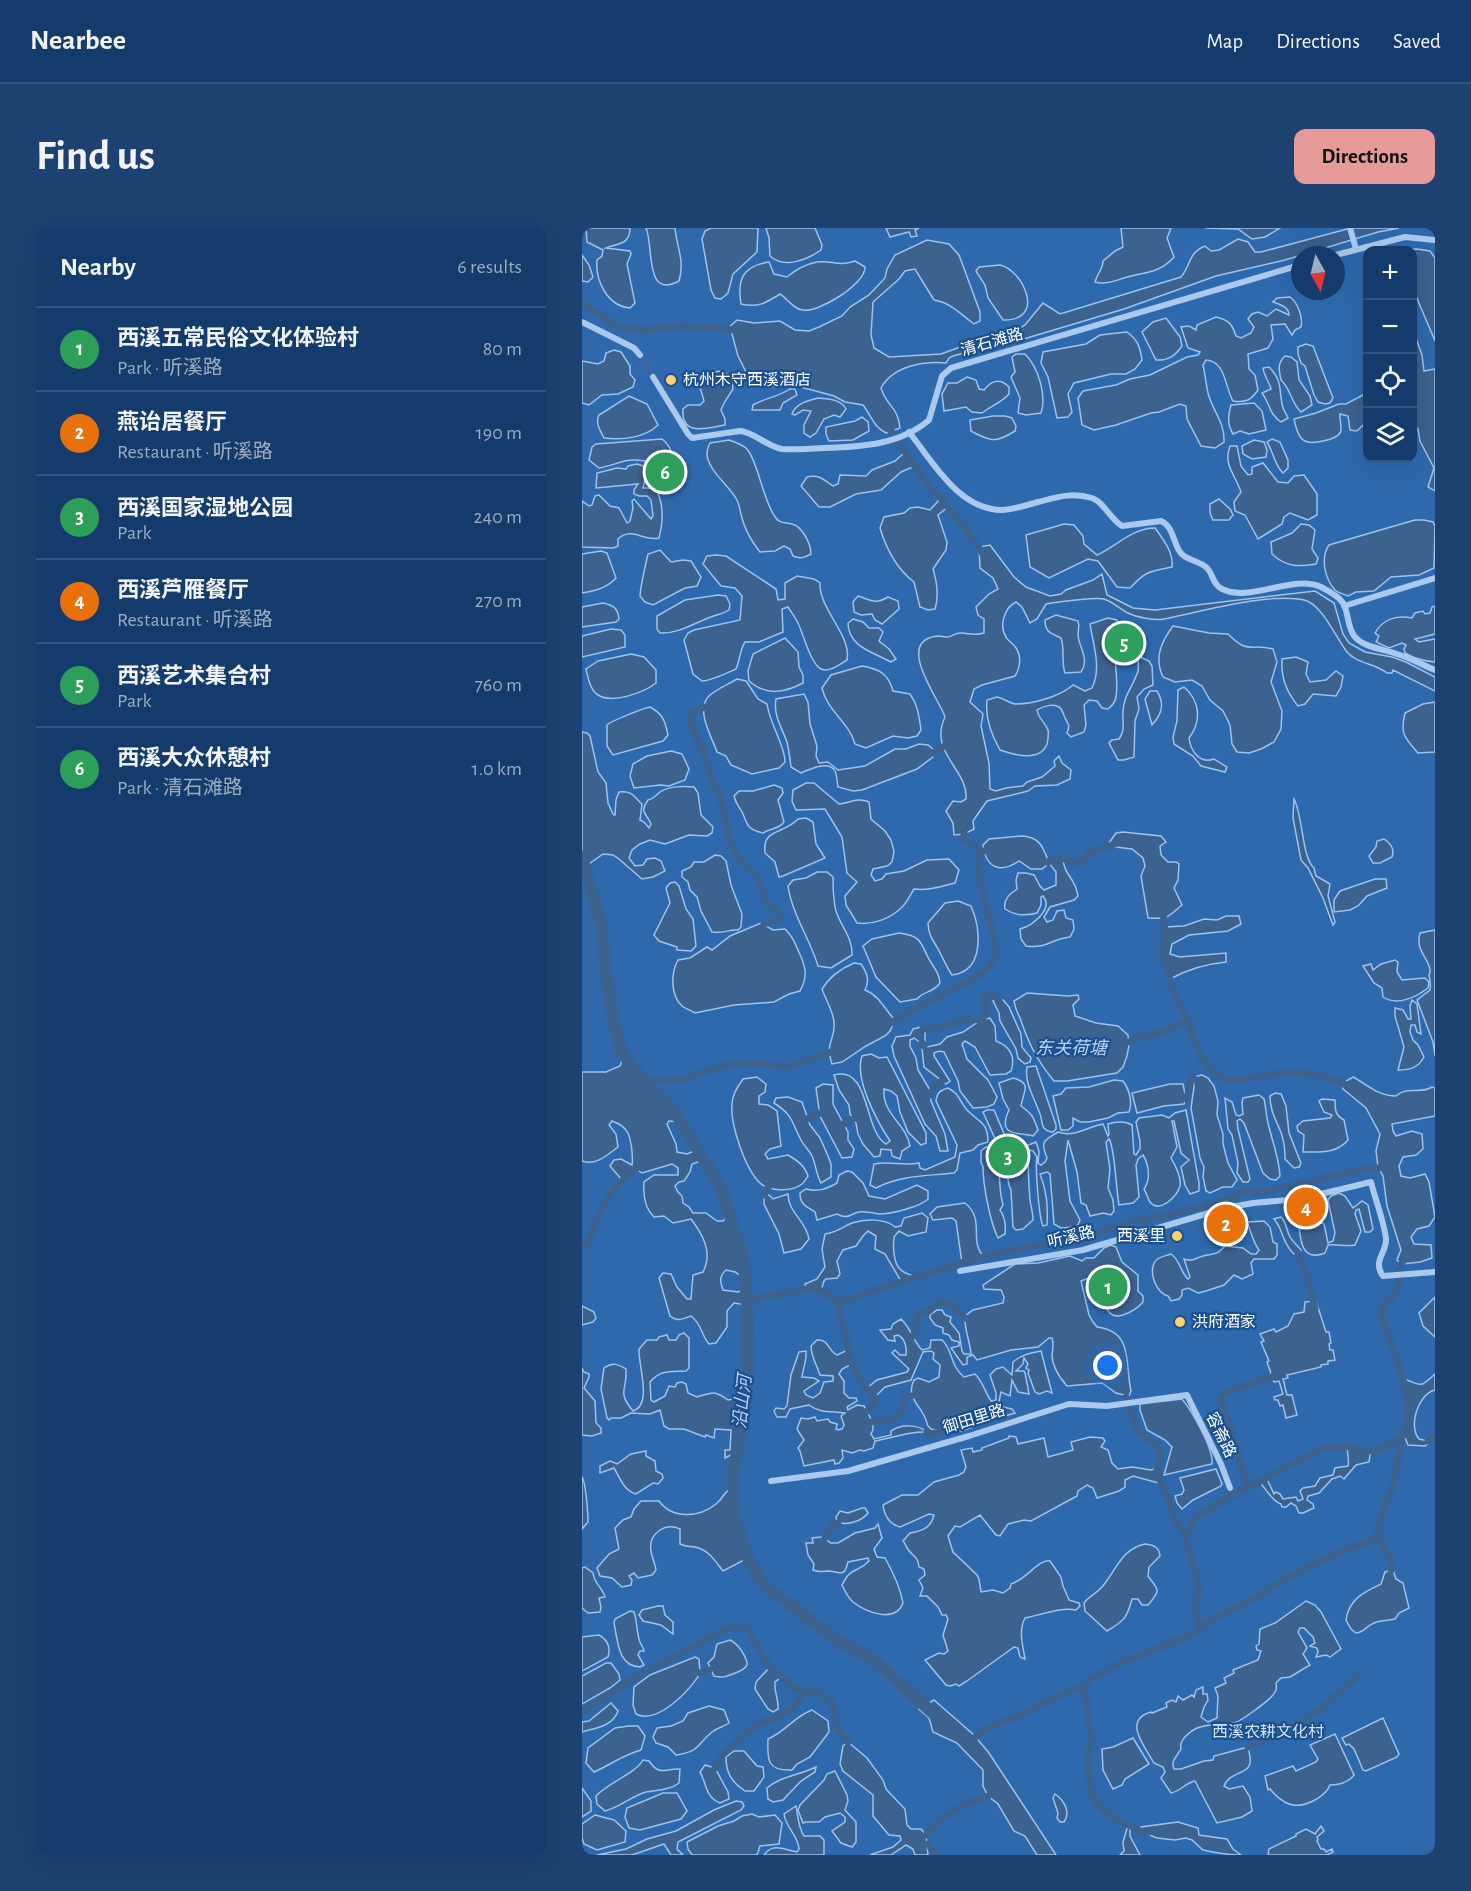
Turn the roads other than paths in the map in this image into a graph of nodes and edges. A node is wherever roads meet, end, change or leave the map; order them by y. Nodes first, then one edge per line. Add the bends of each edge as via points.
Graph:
1 (1350, 228) edge
2 (1435, 240) edge
3 (1356, 249) junction
4 (1345, 252) edge
5 (1291, 268) edge
6 (582, 322) edge
7 (640, 355) tunnel mouth
8 (653, 377) tunnel mouth
9 (909, 432) junction
10 (1435, 578) edge
11 (1344, 606) junction
12 (1435, 670) edge
13 (960, 1271) dead end
14 (1435, 1272) edge
15 (1187, 1395) joint
16 (771, 1481) dead end
17 (1230, 1488) dead end

1 - 3 street
2 - 3 street via 1405,237
3 - 4 street
5 - 9 street, 清石滩路 via 951,368 942,376 929,420
6 - 7 street via 634,348
8 - 9 street, 清石滩路 via 692,438 747,431 765,444 783,449 857,447
9 - 11 street via 965,499 976,504 1004,510 1072,494 1095,499 1122,526 1155,521 1166,524 1180,552 1209,569 1222,590 1240,592 1307,584 1322,588
10 - 11 street
11 - 12 street via 1356,638
13 - 14 street, 听溪路 via 1083,1250 1226,1208 1300,1199 1371,1182 1386,1241 1380,1257 1383,1276
15 - 16 street, 御田里路 via 1100,1406 1068,1404 848,1471
15 - 17 street, 容斋路

